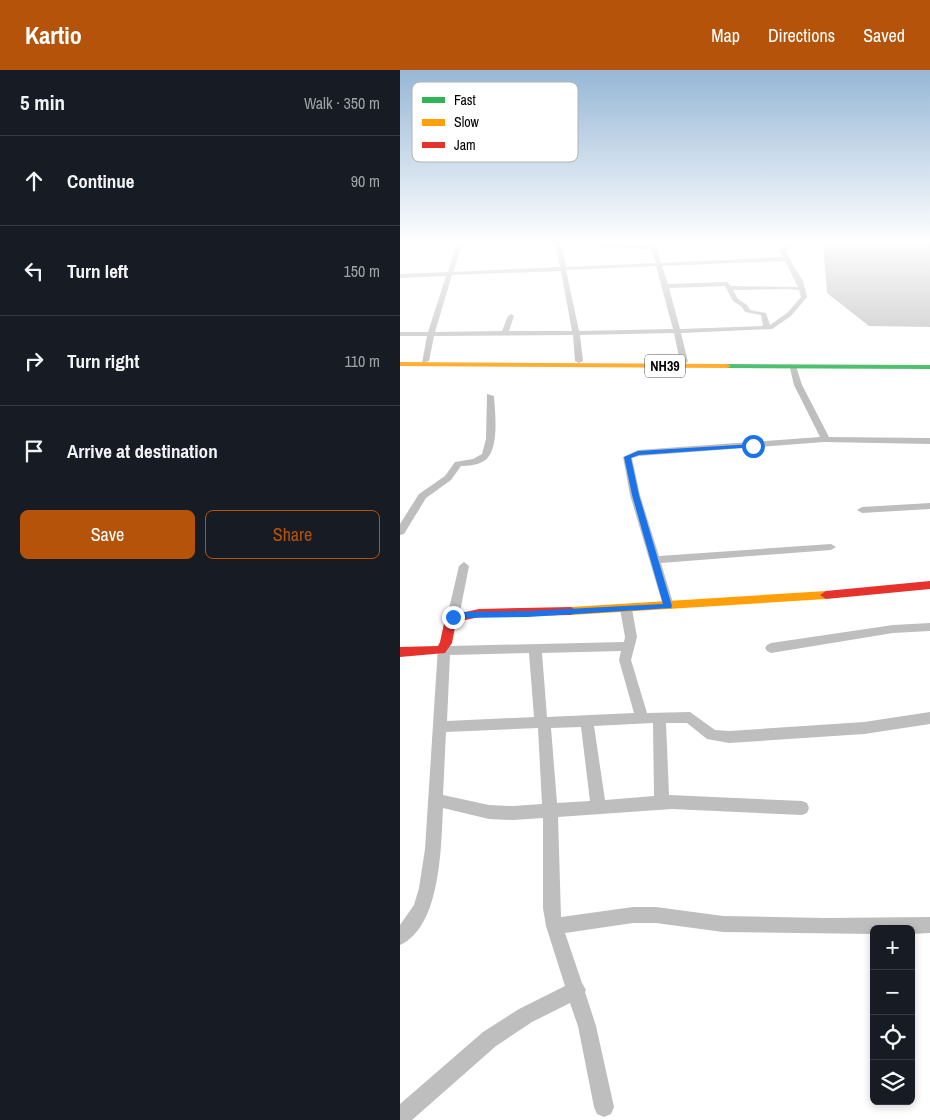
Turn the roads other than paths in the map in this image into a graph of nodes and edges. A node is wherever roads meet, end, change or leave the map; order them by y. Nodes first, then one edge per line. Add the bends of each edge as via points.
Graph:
1 (444, 291) edge
2 (568, 291) edge
3 (666, 291) edge
4 (731, 291) edge
5 (803, 291) edge
6 (512, 316) dead end
7 (767, 328) junction
8 (677, 331) junction
9 (504, 333) junction
10 (576, 333) junction
11 (400, 334) edge
12 (431, 334) junction
13 (400, 360) edge
14 (425, 361) junction
15 (579, 361) junction
16 (684, 362) junction
17 (930, 363) edge
18 (400, 364) edge
19 (792, 366) junction
20 (930, 367) edge
21 (490, 396) dead end
22 (824, 439) junction
23 (930, 441) edge
24 (930, 506) edge
25 (862, 510) dead end
26 (400, 532) edge
27 (831, 546) dead end
28 (655, 560) junction
29 (464, 566) dead end
30 (930, 585) edge
31 (668, 606) junction
32 (626, 609) junction
33 (453, 617) junction
34 (930, 627) edge
35 (628, 646) junction
36 (536, 648) junction
37 (771, 648) dead end
38 (444, 649) junction
39 (400, 652) edge
40 (659, 717) junction
41 (642, 718) junction
42 (930, 718) edge
43 (587, 721) junction
44 (543, 723) junction
45 (439, 728) junction
46 (436, 800) junction
47 (662, 802) junction
48 (598, 806) junction
49 (802, 808) dead end
50 (550, 810) junction
51 (930, 925) edge
52 (554, 926) junction
53 (400, 936) edge
54 (576, 990) junction
55 (604, 1107) dead end
56 (400, 1117) edge

1 - 12 street
2 - 10 street
3 - 8 street
4 - 7 street via 735,300 747,311 764,314
5 - 7 street via 804,297 799,304 776,326
6 - 9 street
7 - 8 street
8 - 10 street
8 - 16 street
9 - 10 street
9 - 12 street
10 - 15 street
11 - 12 street
12 - 14 street
13 - 14 main road, NH39
14 - 15 main road, NH39
15 - 16 main road, NH39
16 - 17 main road, NH39
18 - 19 main road, NH39
19 - 20 main road, NH39
19 - 22 street
21 - 26 street via 491,432 484,456 480,460 458,464 448,478 426,492
22 - 23 street
22 - 28 street via 630,456 627,460 635,495
24 - 25 street
27 - 28 street
28 - 31 street
29 - 33 street
30 - 31 main road
31 - 32 main road
32 - 33 main road
32 - 35 street via 631,638
33 - 38 main road via 448,624
34 - 37 street via 893,629
35 - 36 street
35 - 41 street via 625,660
36 - 38 street
36 - 44 street
38 - 39 main road
38 - 45 street
40 - 41 street
40 - 42 street via 690,718 706,732 723,737 864,728
40 - 47 street
41 - 43 street
43 - 44 street
43 - 48 street
44 - 45 street
44 - 50 street
45 - 46 street
46 - 50 street via 489,812
46 - 53 street via 428,888 421,909
47 - 48 street
47 - 49 street
48 - 50 street
50 - 52 street
51 - 52 street via 723,924 656,914
52 - 54 street
54 - 55 street
54 - 56 street via 537,1009 478,1048

